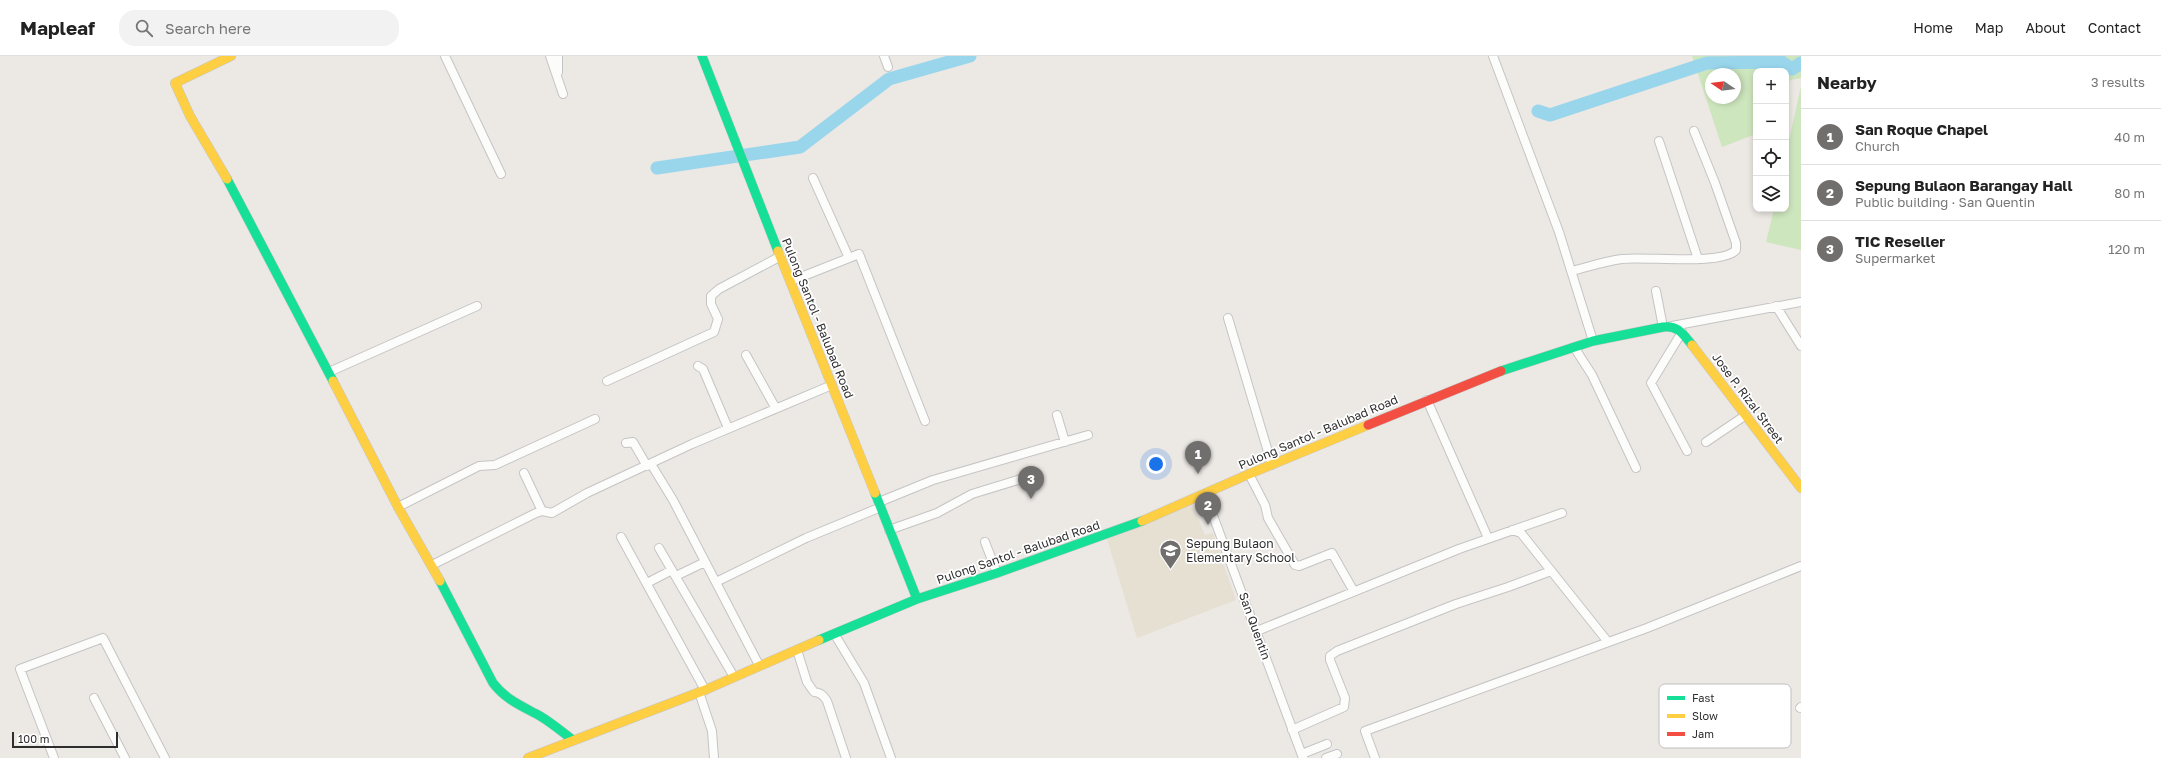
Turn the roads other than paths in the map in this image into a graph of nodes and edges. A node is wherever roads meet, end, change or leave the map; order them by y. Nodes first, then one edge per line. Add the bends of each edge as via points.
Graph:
1 (231, 56) edge
2 (445, 56) edge
3 (550, 56) edge
4 (558, 56) edge
5 (702, 56) edge
6 (884, 56) edge
7 (1493, 56) edge
8 (888, 67) dead end
9 (558, 79) junction
10 (563, 94) dead end
11 (1694, 131) dead end
12 (1659, 141) dead end
13 (501, 174) dead end
14 (813, 178) dead end
15 (781, 256) junction
16 (849, 258) junction
17 (1698, 259) junction
18 (1572, 271) junction
19 (791, 281) junction
20 (1656, 291) dead end
21 (1801, 302) edge
22 (477, 306) dead end
23 (1776, 306) junction
24 (1228, 318) dead end
25 (1672, 326) junction
26 (1663, 327) junction
27 (1682, 332) junction
28 (1593, 341) junction
29 (1801, 346) edge
30 (1574, 347) junction
31 (746, 355) dead end
32 (698, 366) dead end
33 (329, 372) junction
34 (607, 381) dead end
35 (832, 385) junction
36 (1427, 400) junction
37 (775, 407) junction
38 (1057, 415) dead end
39 (1746, 415) junction
40 (595, 419) dead end
41 (925, 421) dead end
42 (728, 428) junction
43 (1088, 435) dead end
44 (1065, 442) junction
45 (1706, 442) dead end
46 (626, 443) dead end
47 (1687, 452) dead end
48 (649, 465) junction
49 (1272, 465) junction
50 (1636, 468) dead end
51 (524, 473) dead end
52 (1249, 474) junction
53 (1022, 479) dead end
54 (1801, 488) edge
55 (1205, 494) junction
56 (880, 505) junction
57 (398, 507) junction
58 (542, 510) junction
59 (1562, 513) dead end
60 (889, 530) junction
61 (1512, 530) junction
62 (621, 538) dead end
63 (1488, 538) junction
64 (985, 542) dead end
65 (659, 548) dead end
66 (705, 562) junction
67 (432, 565) junction
68 (1801, 566) edge
69 (1551, 571) junction
70 (674, 573) junction
71 (998, 573) junction
72 (716, 582) junction
73 (647, 584) junction
74 (1353, 590) junction
75 (917, 598) junction
76 (1257, 631) junction
77 (835, 635) junction
78 (1608, 642) junction
79 (798, 650) junction
80 (759, 665) junction
81 (734, 677) junction
82 (702, 691) junction
83 (94, 698) dead end
84 (1292, 730) junction
85 (573, 740) junction
86 (1327, 744) dead end
87 (1337, 754) dead end
88 (1303, 756) edge
89 (54, 758) edge
90 (125, 758) edge
91 (165, 758) edge
92 (528, 758) edge
93 (714, 758) edge
94 (846, 758) edge
95 (891, 758) edge
96 (1326, 758) edge
97 (1375, 758) edge

1 - 33 street via 175,83 190,116 220,163
2 - 13 street
3 - 9 street
4 - 9 street
5 - 15 street, Pulong Santol - Balubad Road
6 - 8 street
7 - 18 street
9 - 10 street
11 - 17 street via 1736,243 1736,250 1732,254
12 - 17 street
14 - 16 street
15 - 19 street, Pulong Santol - Balubad Road
15 - 34 street via 719,289 711,296 711,304 718,319 714,332
16 - 19 street
16 - 41 street via 859,254
17 - 18 street via 1624,259
18 - 28 street
19 - 35 street, Pulong Santol - Balubad Road
20 - 26 street
21 - 23 street
22 - 33 street
23 - 25 street
23 - 29 street
24 - 49 street
25 - 26 street, Pulong Santol - Balubad Road
25 - 27 street, Jose P. Rizal Street
26 - 28 street, Pulong Santol - Balubad Road
27 - 39 street, Jose P. Rizal Street
27 - 47 street via 1651,384
28 - 30 street, Pulong Santol - Balubad Road
30 - 36 street, Pulong Santol - Balubad Road via 1505,369
30 - 50 street via 1602,394
31 - 37 street
32 - 42 street via 703,369
33 - 57 street
35 - 37 street
35 - 56 street, Pulong Santol - Balubad Road
36 - 49 street, Pulong Santol - Balubad Road
36 - 63 street
37 - 42 street
38 - 44 street
39 - 45 street
39 - 54 street, Jose P. Rizal Street
40 - 57 street via 496,465 479,466
42 - 48 street
43 - 44 street
44 - 56 street via 933,480
46 - 48 street via 633,442
48 - 58 street via 587,493 552,513
48 - 66 street via 673,500
49 - 52 street, Pulong Santol - Balubad Road
51 - 58 street
52 - 55 street, Pulong Santol - Balubad Road
52 - 74 street via 1265,505 1268,518 1295,565 1299,566 1332,553
53 - 60 street via 972,494 936,513
55 - 71 street, Pulong Santol - Balubad Road via 1148,519
55 - 76 street, San Quentin
56 - 60 street, Pulong Santol - Balubad Road
56 - 72 street
57 - 67 street
58 - 67 street
59 - 61 street
60 - 75 street, Pulong Santol - Balubad Road
61 - 63 street
61 - 69 street via 1521,533
62 - 73 street
63 - 74 street
64 - 71 street
65 - 70 street
66 - 70 street
66 - 72 street
67 - 85 street via 501,695 514,705 547,720
68 - 78 street
69 - 78 street
69 - 84 street via 1456,604 1337,651 1330,656 1330,660 1345,698 1344,707
70 - 73 street
70 - 81 street
71 - 75 street, Pulong Santol - Balubad Road
72 - 80 street
73 - 82 street
74 - 76 street
75 - 77 street
76 - 84 street, San Quentin
77 - 79 street
77 - 95 street via 864,682
78 - 97 street via 1365,731
79 - 80 street
79 - 94 street via 807,682 814,692 818,692 827,701
80 - 81 street
81 - 82 street
82 - 85 street
82 - 93 street via 712,731
83 - 90 street
84 - 88 street, San Quentin
85 - 92 street
86 - 88 street
87 - 96 street
89 - 91 street via 20,669 103,638

